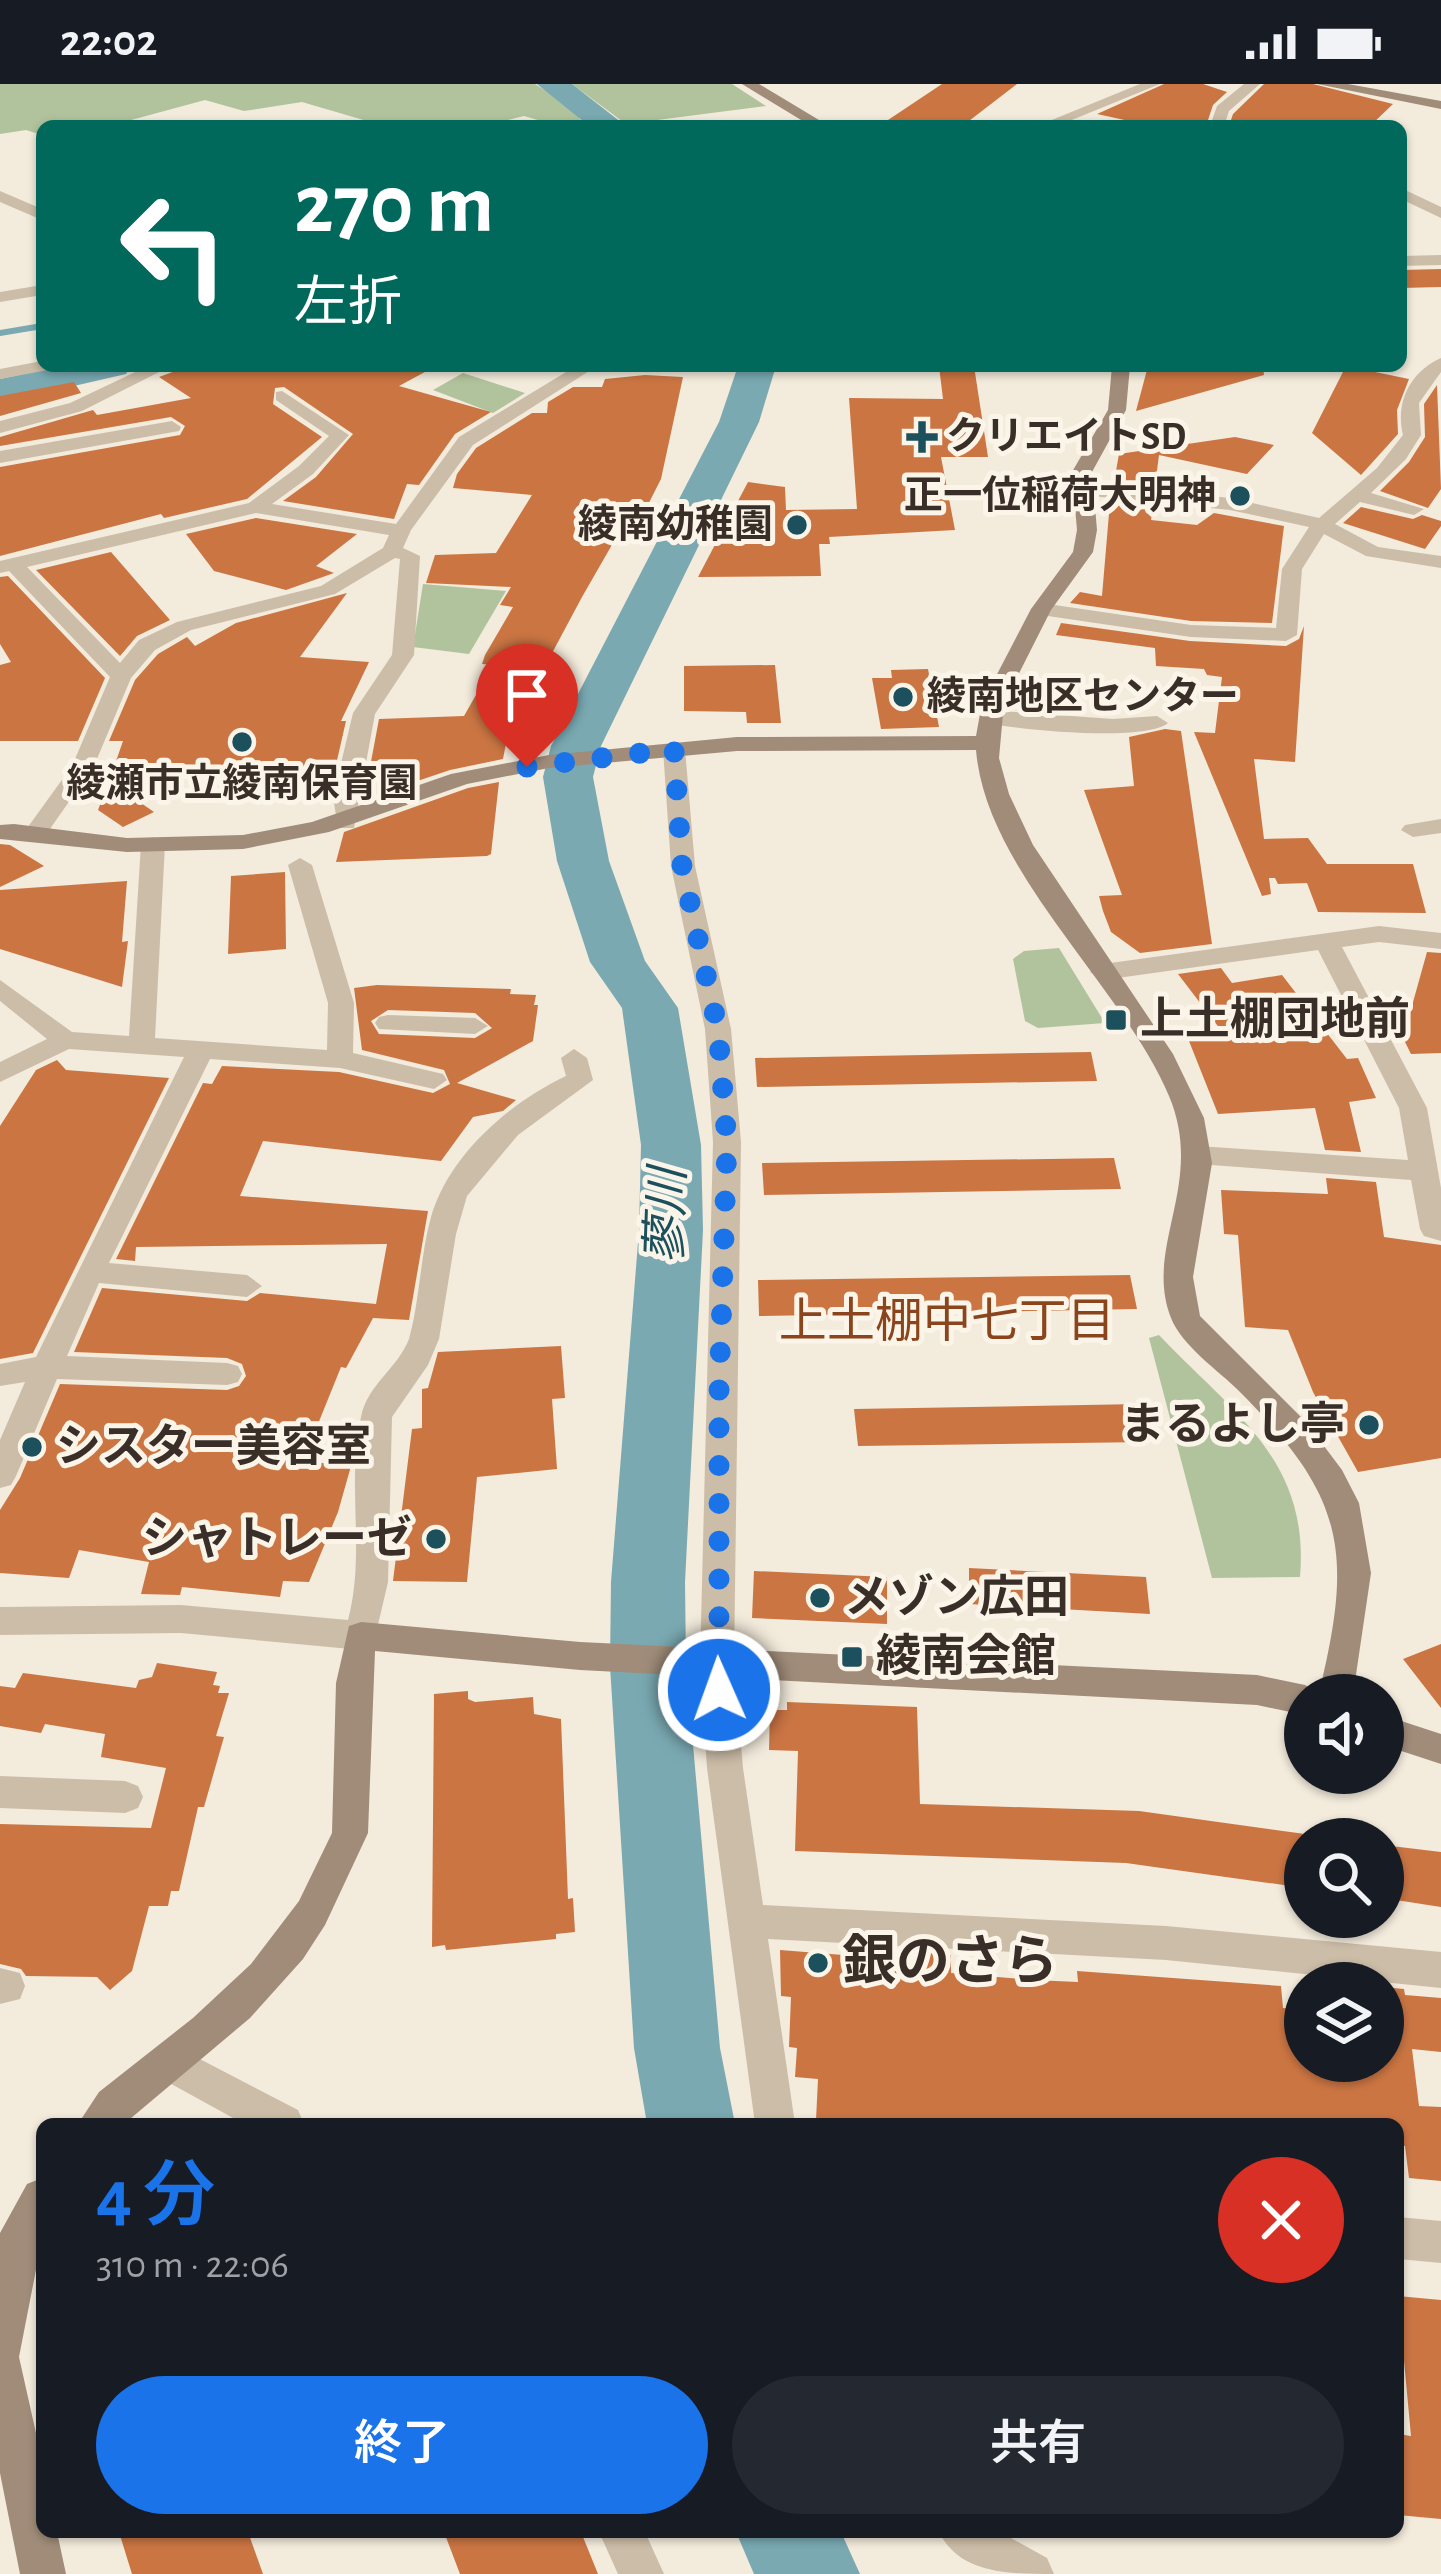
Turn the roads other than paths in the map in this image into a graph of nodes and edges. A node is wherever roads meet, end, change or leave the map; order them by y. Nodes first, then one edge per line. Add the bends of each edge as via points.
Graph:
1 (749, 84) edge
2 (1153, 84) edge
3 (1253, 84) edge
4 (1324, 84) edge
5 (1441, 105) edge
6 (812, 120) edge
7 (1059, 120) edge
8 (1219, 120) edge
9 (0, 196) edge
10 (1407, 196) edge
11 (36, 212) edge
12 (1441, 214) edge
13 (1407, 217) edge
14 (1441, 260) edge
15 (1407, 261) edge
16 (36, 291) edge
17 (0, 298) edge
18 (1441, 363) edge
19 (36, 367) edge
20 (155, 372) edge
21 (578, 372) edge
22 (1120, 372) edge
23 (0, 374) edge
24 (282, 396) dead end
25 (0, 427) edge
26 (172, 427) dead end
27 (0, 457) edge
28 (1082, 488) junction
29 (1359, 496) junction
30 (256, 507) junction
31 (1414, 509) dead end
32 (1320, 524) junction
33 (396, 540) junction
34 (1441, 562) edge
35 (7, 566) edge
36 (1041, 609) junction
37 (121, 676) junction
38 (1157, 723) dead end
39 (987, 729) junction
40 (674, 749) junction
41 (346, 823) junction
42 (1441, 826) edge
43 (37, 830) junction
44 (1413, 830) dead end
45 (0, 832) edge
46 (153, 844) junction
47 (300, 865) dead end
48 (1441, 940) edge
49 (1326, 941) junction
50 (1103, 972) junction
51 (0, 988) edge
52 (388, 1024) dead end
53 (426, 1024) junction
54 (475, 1026) dead end
55 (65, 1040) junction
56 (142, 1043) junction
57 (201, 1048) junction
58 (574, 1058) dead end
59 (340, 1059) junction
60 (0, 1073) edge
61 (1198, 1155) junction
62 (1425, 1171) junction
63 (1441, 1231) edge
64 (90, 1272) junction
65 (247, 1286) dead end
66 (47, 1367) junction
67 (227, 1374) dead end
68 (0, 1375) edge
69 (0, 1476) edge
70 (0, 1621) edge
71 (361, 1636) junction
72 (708, 1664) junction
73 (1338, 1674) edge
74 (1284, 1696) edge
75 (1404, 1737) edge
76 (1441, 1749) edge
77 (0, 1792) edge
78 (125, 1797) dead end
79 (746, 1921) junction
80 (1441, 1970) edge
81 (169, 2062) junction
82 (103, 2118) edge
83 (273, 2118) edge
84 (774, 2118) edge
85 (36, 2209) edge
86 (1404, 2239) edge
87 (1441, 2242) edge
88 (0, 2350) edge
89 (0, 2364) edge
90 (36, 2536) edge
91 (36, 2538) edge
92 (625, 2538) edge
93 (970, 2538) edge
94 (44, 2574) edge
95 (641, 2574) edge
96 (1031, 2574) edge

1 - 6 street
2 - 7 street
3 - 8 street
4 - 5 street
9 - 11 street
10 - 12 street
12 - 13 street
14 - 15 street
16 - 17 street
18 - 29 street via 1405,411 1408,444
19 - 23 street
20 - 25 street via 76,407
21 - 33 street via 466,441
22 - 28 street via 1118,410 1085,465
24 - 30 street via 340,435
26 - 27 street
28 - 32 street via 1212,501
28 - 36 street via 1083,552
29 - 31 street
29 - 32 street
30 - 33 street
30 - 35 street
32 - 34 street via 1373,552
32 - 36 street via 1290,573 1286,635 1191,631
33 - 37 street via 328,590 163,634
33 - 41 street via 410,556 403,655 364,712 344,797
35 - 37 street
36 - 39 street
37 - 43 street via 83,766
38 - 39 street
39 - 40 street
39 - 50 street via 999,804
40 - 41 street via 440,784
40 - 72 street via 682,866 718,1029 727,1142
41 - 46 street via 257,840
42 - 44 street
43 - 45 street
43 - 46 street
46 - 56 street
47 - 59 street via 341,1003
48 - 49 street via 1379,934
49 - 50 street
49 - 62 street via 1413,1108
50 - 61 street via 1173,1077
51 - 55 street
52 - 53 street
53 - 54 street
53 - 59 street via 422,1078
55 - 56 street
55 - 60 street
56 - 57 street
57 - 59 street
57 - 64 street
58 - 71 street via 580,1080 525,1114 453,1196 417,1356 376,1414 373,1589
61 - 62 street
61 - 73 street via 1176,1299 1187,1322 1298,1437 1342,1499 1353,1540
62 - 63 street via 1434,1229
64 - 65 street
64 - 66 street
66 - 67 street
66 - 68 street
66 - 69 street
70 - 71 street via 176,1618
71 - 72 street
71 - 81 street via 349,1688 350,1835 287,1953 241,2005
72 - 74 street
72 - 79 street
75 - 76 street
77 - 78 street
79 - 80 street via 1166,1943
79 - 84 street
81 - 82 street
81 - 83 street
85 - 88 street via 17,2242
86 - 87 street
89 - 90 street
91 - 94 street
92 - 95 street
93 - 96 street

